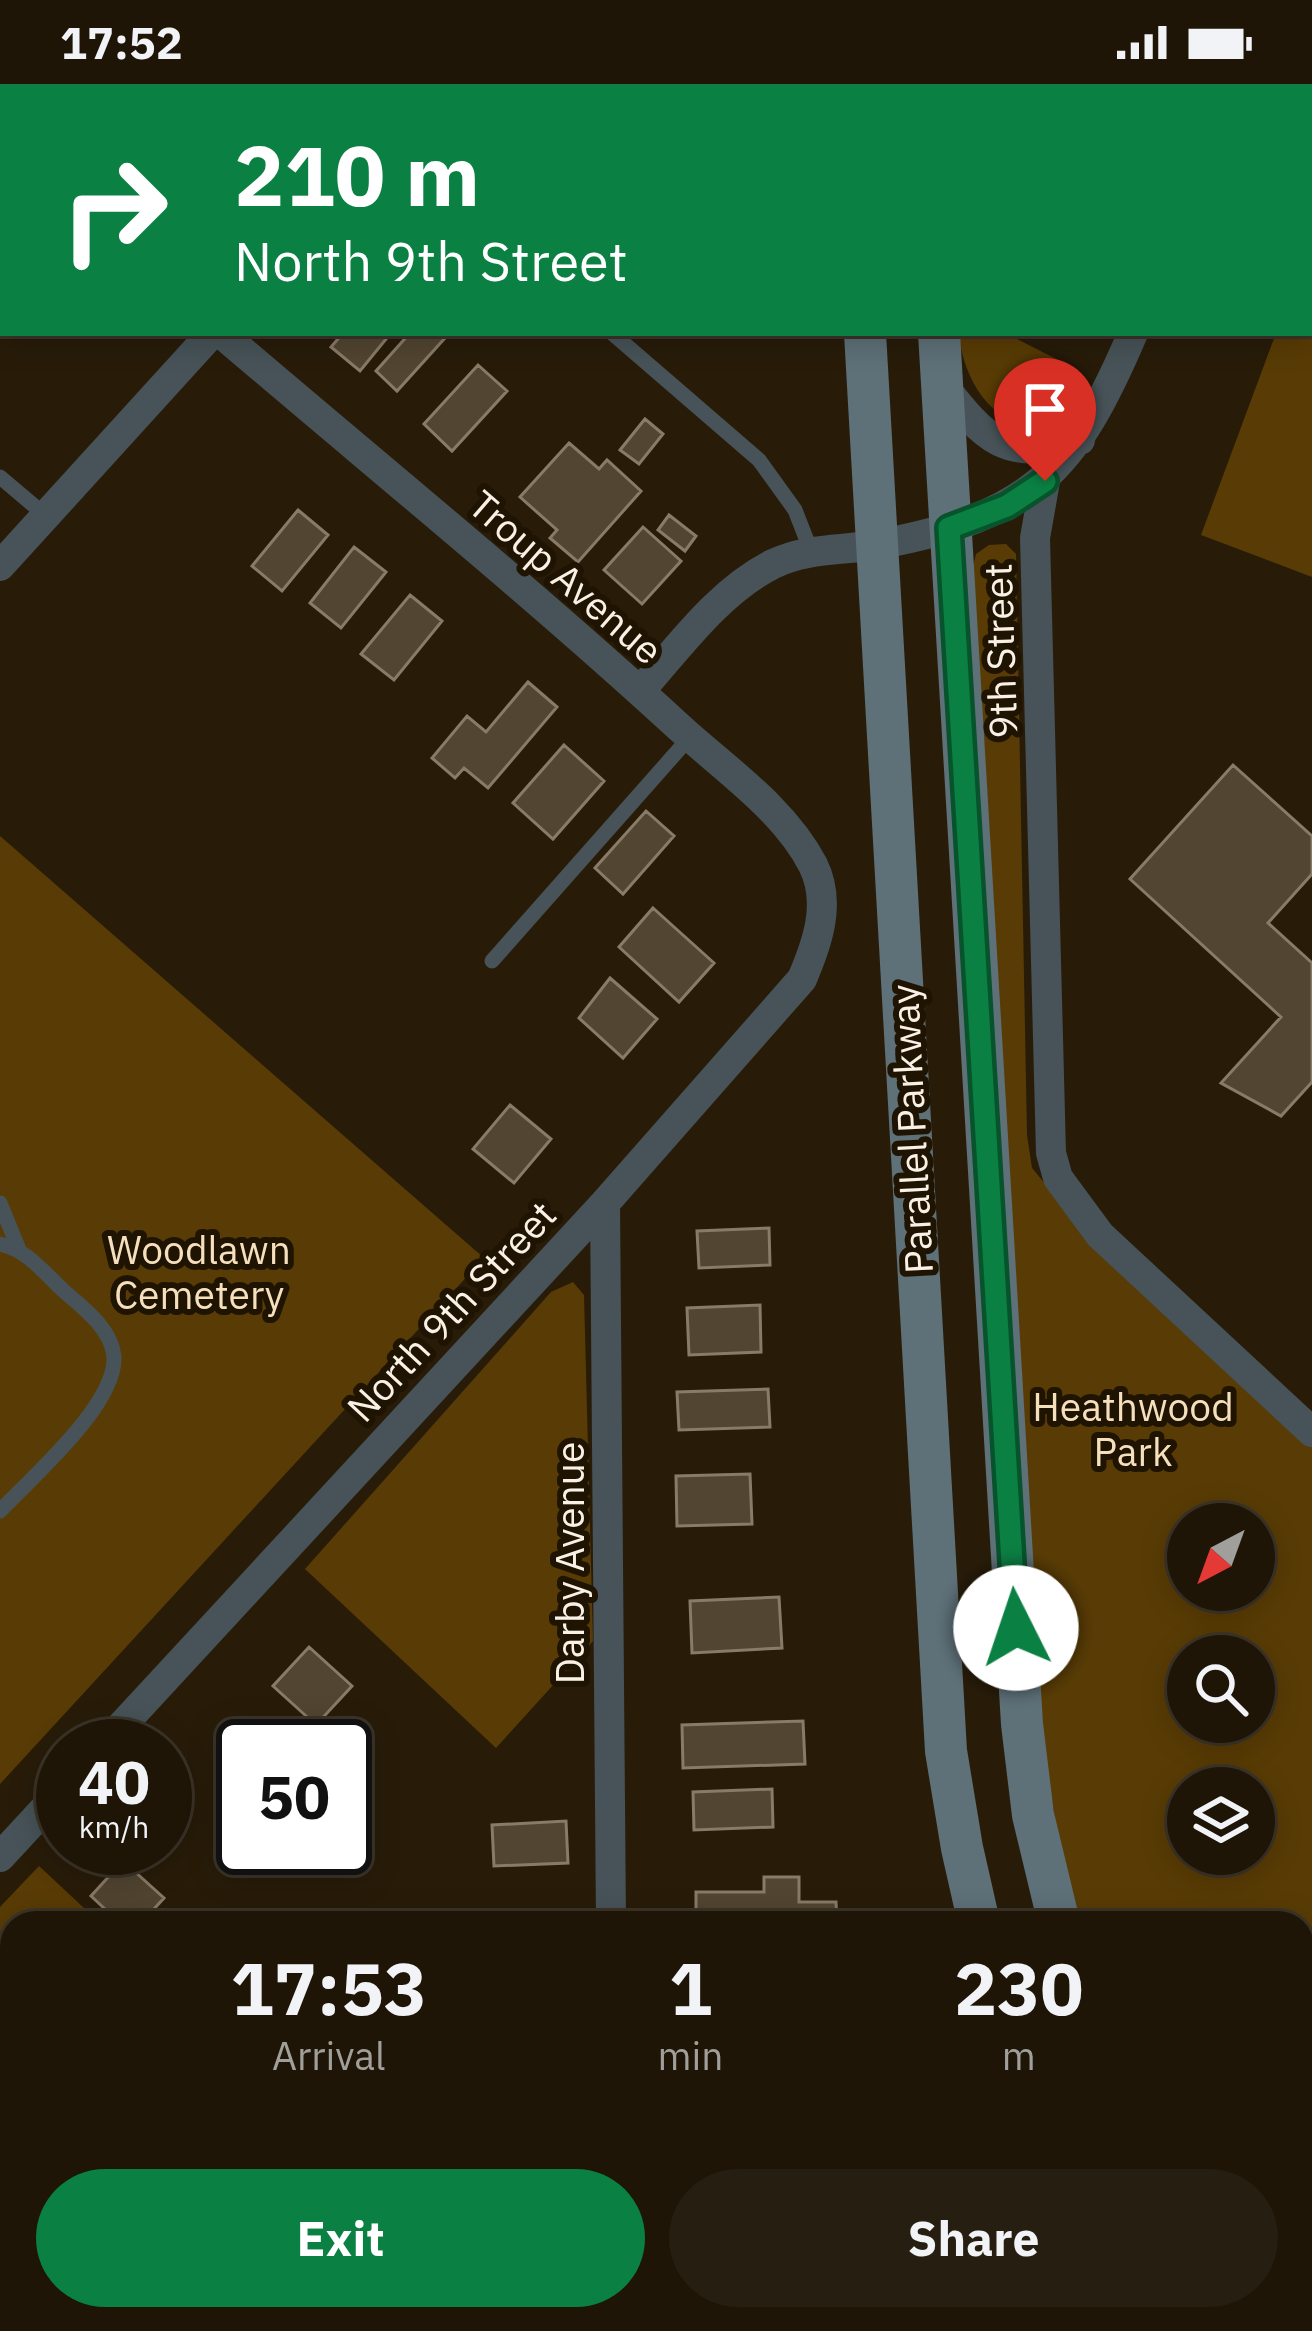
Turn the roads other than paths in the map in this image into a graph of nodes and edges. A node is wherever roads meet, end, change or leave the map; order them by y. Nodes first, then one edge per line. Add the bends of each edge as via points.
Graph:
1 (214, 336) edge
2 (221, 336) edge
3 (615, 336) edge
4 (865, 336) edge
5 (939, 336) edge
6 (1132, 336) edge
7 (939, 381) junction
8 (1080, 440) junction
9 (0, 476) edge
10 (1045, 481) junction
11 (44, 515) junction
12 (949, 528) junction
13 (878, 545) junction
14 (811, 551) junction
15 (0, 566) edge
16 (640, 692) junction
17 (690, 737) junction
18 (822, 909) joint
19 (493, 961) dead end
20 (0, 1203) edge
21 (604, 1203) junction
22 (0, 1244) edge
23 (18, 1247) junction
24 (1312, 1432) edge
25 (0, 1511) edge
26 (128, 1719) edge
27 (36, 1818) edge
28 (0, 1857) edge
29 (611, 1911) edge
30 (976, 1911) edge
31 (1056, 1911) edge

1 - 11 street
2 - 16 street, Troup Avenue
3 - 14 lane via 759,460 795,510
4 - 13 main road, Parallel Parkway
5 - 7 main road, Parallel Parkway
6 - 8 street
7 - 8 street via 999,443 1043,451
7 - 12 main road, Parallel Parkway
8 - 10 street
9 - 11 lane
10 - 12 street
10 - 24 street, 9th Street via 1036,538 1051,1153 1058,1178 1100,1235
11 - 15 street
12 - 13 street
12 - 31 main road, Parallel Parkway via 1022,1724
13 - 14 street
13 - 30 main road, Parallel Parkway via 946,1751
14 - 16 street via 736,590
16 - 17 street, Troup Avenue
17 - 18 street, Troup Avenue via 782,820 814,868
17 - 19 lane
18 - 21 street, North 9th Street via 802,980
20 - 23 lane
21 - 26 street, North 9th Street
21 - 29 street, Darby Avenue
22 - 23 lane
23 - 25 lane via 103,1327 114,1353 91,1413
27 - 28 street

